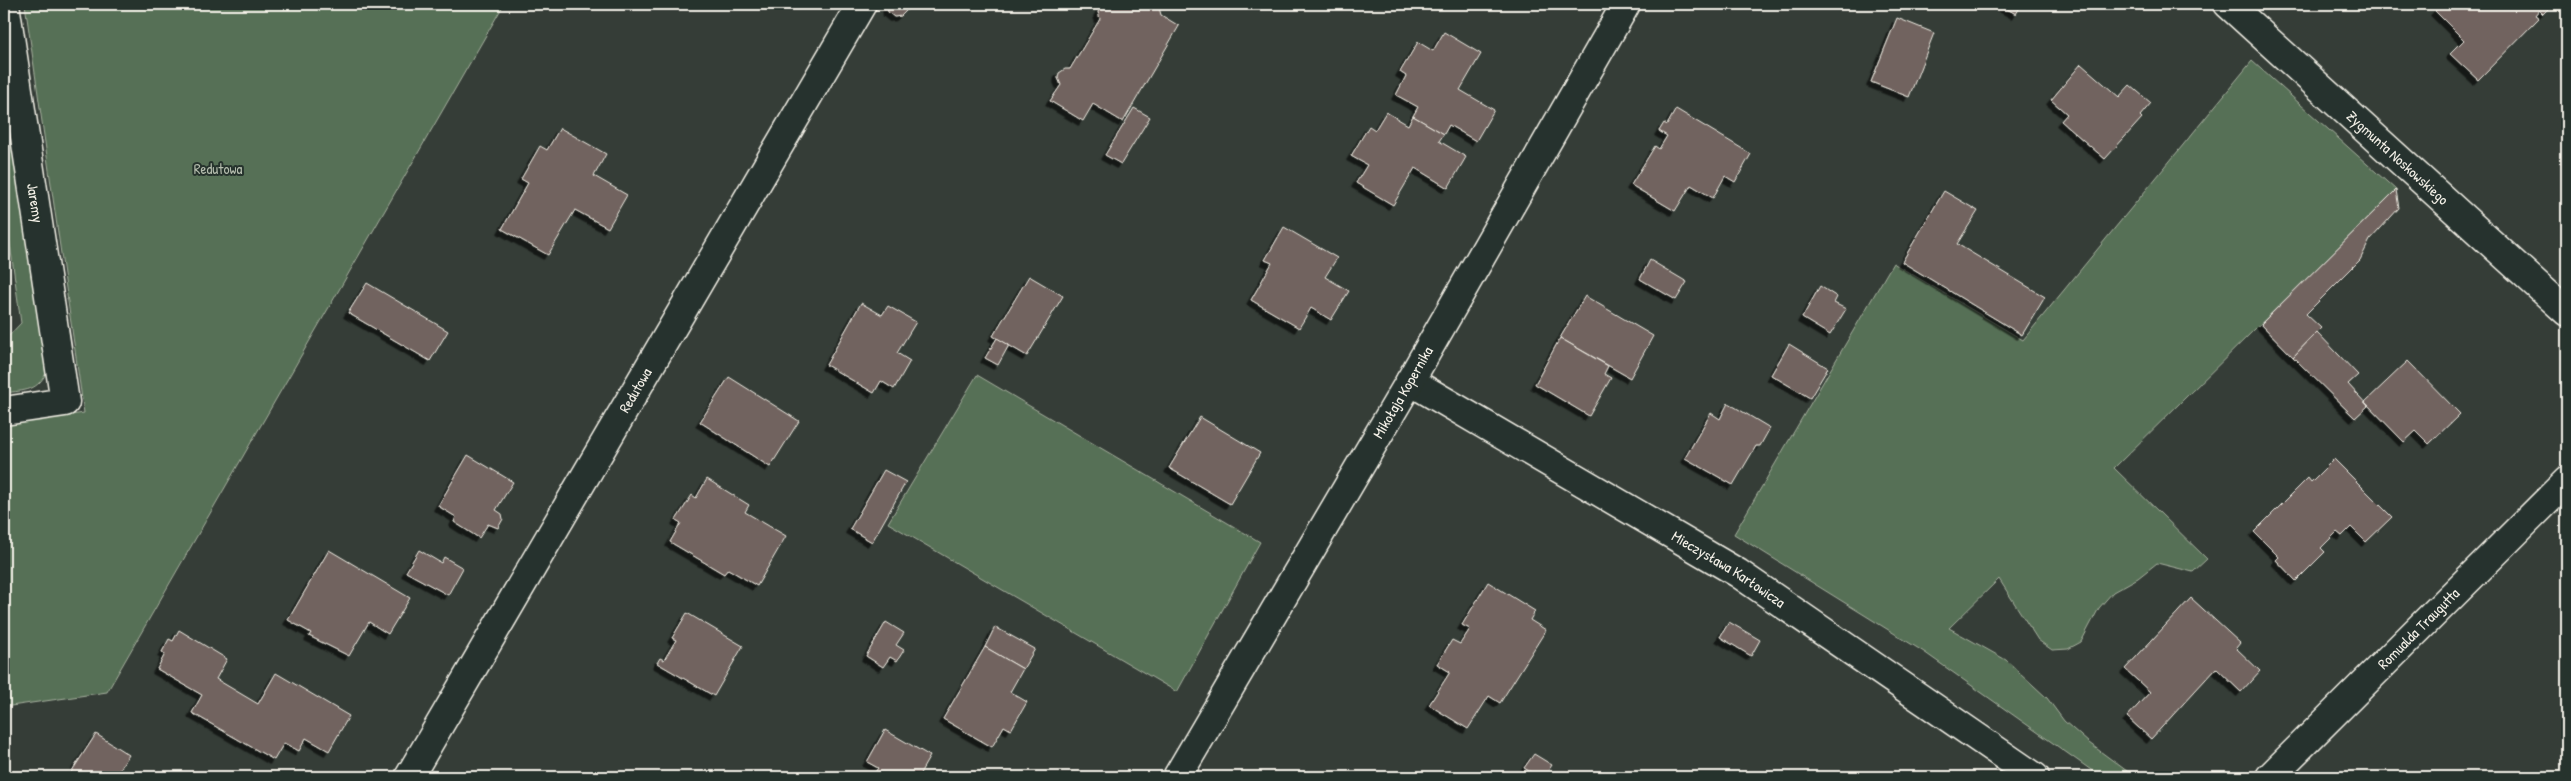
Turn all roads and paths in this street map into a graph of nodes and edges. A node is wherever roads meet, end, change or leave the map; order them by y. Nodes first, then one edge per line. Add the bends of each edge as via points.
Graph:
1 (5, 4) edge
2 (862, 4) edge
3 (1626, 4) edge
4 (2228, 4) edge
5 (2567, 312) edge
6 (1410, 381) junction
7 (4, 411) edge
8 (2567, 481) edge
9 (409, 777) edge
10 (1177, 777) edge
11 (2035, 777) edge
12 (2270, 777) edge

1 - 7 street, Jaremy via 65,402
2 - 9 street, Redutowa
3 - 6 street, Mikołaja Kopernika
4 - 5 street, Zygmunta Noskowskiego
6 - 10 street, Mikołaja Kopernika
6 - 11 street, Mieczysława Karłowicza via 1738,574
8 - 12 street, Romualda Traugutta

